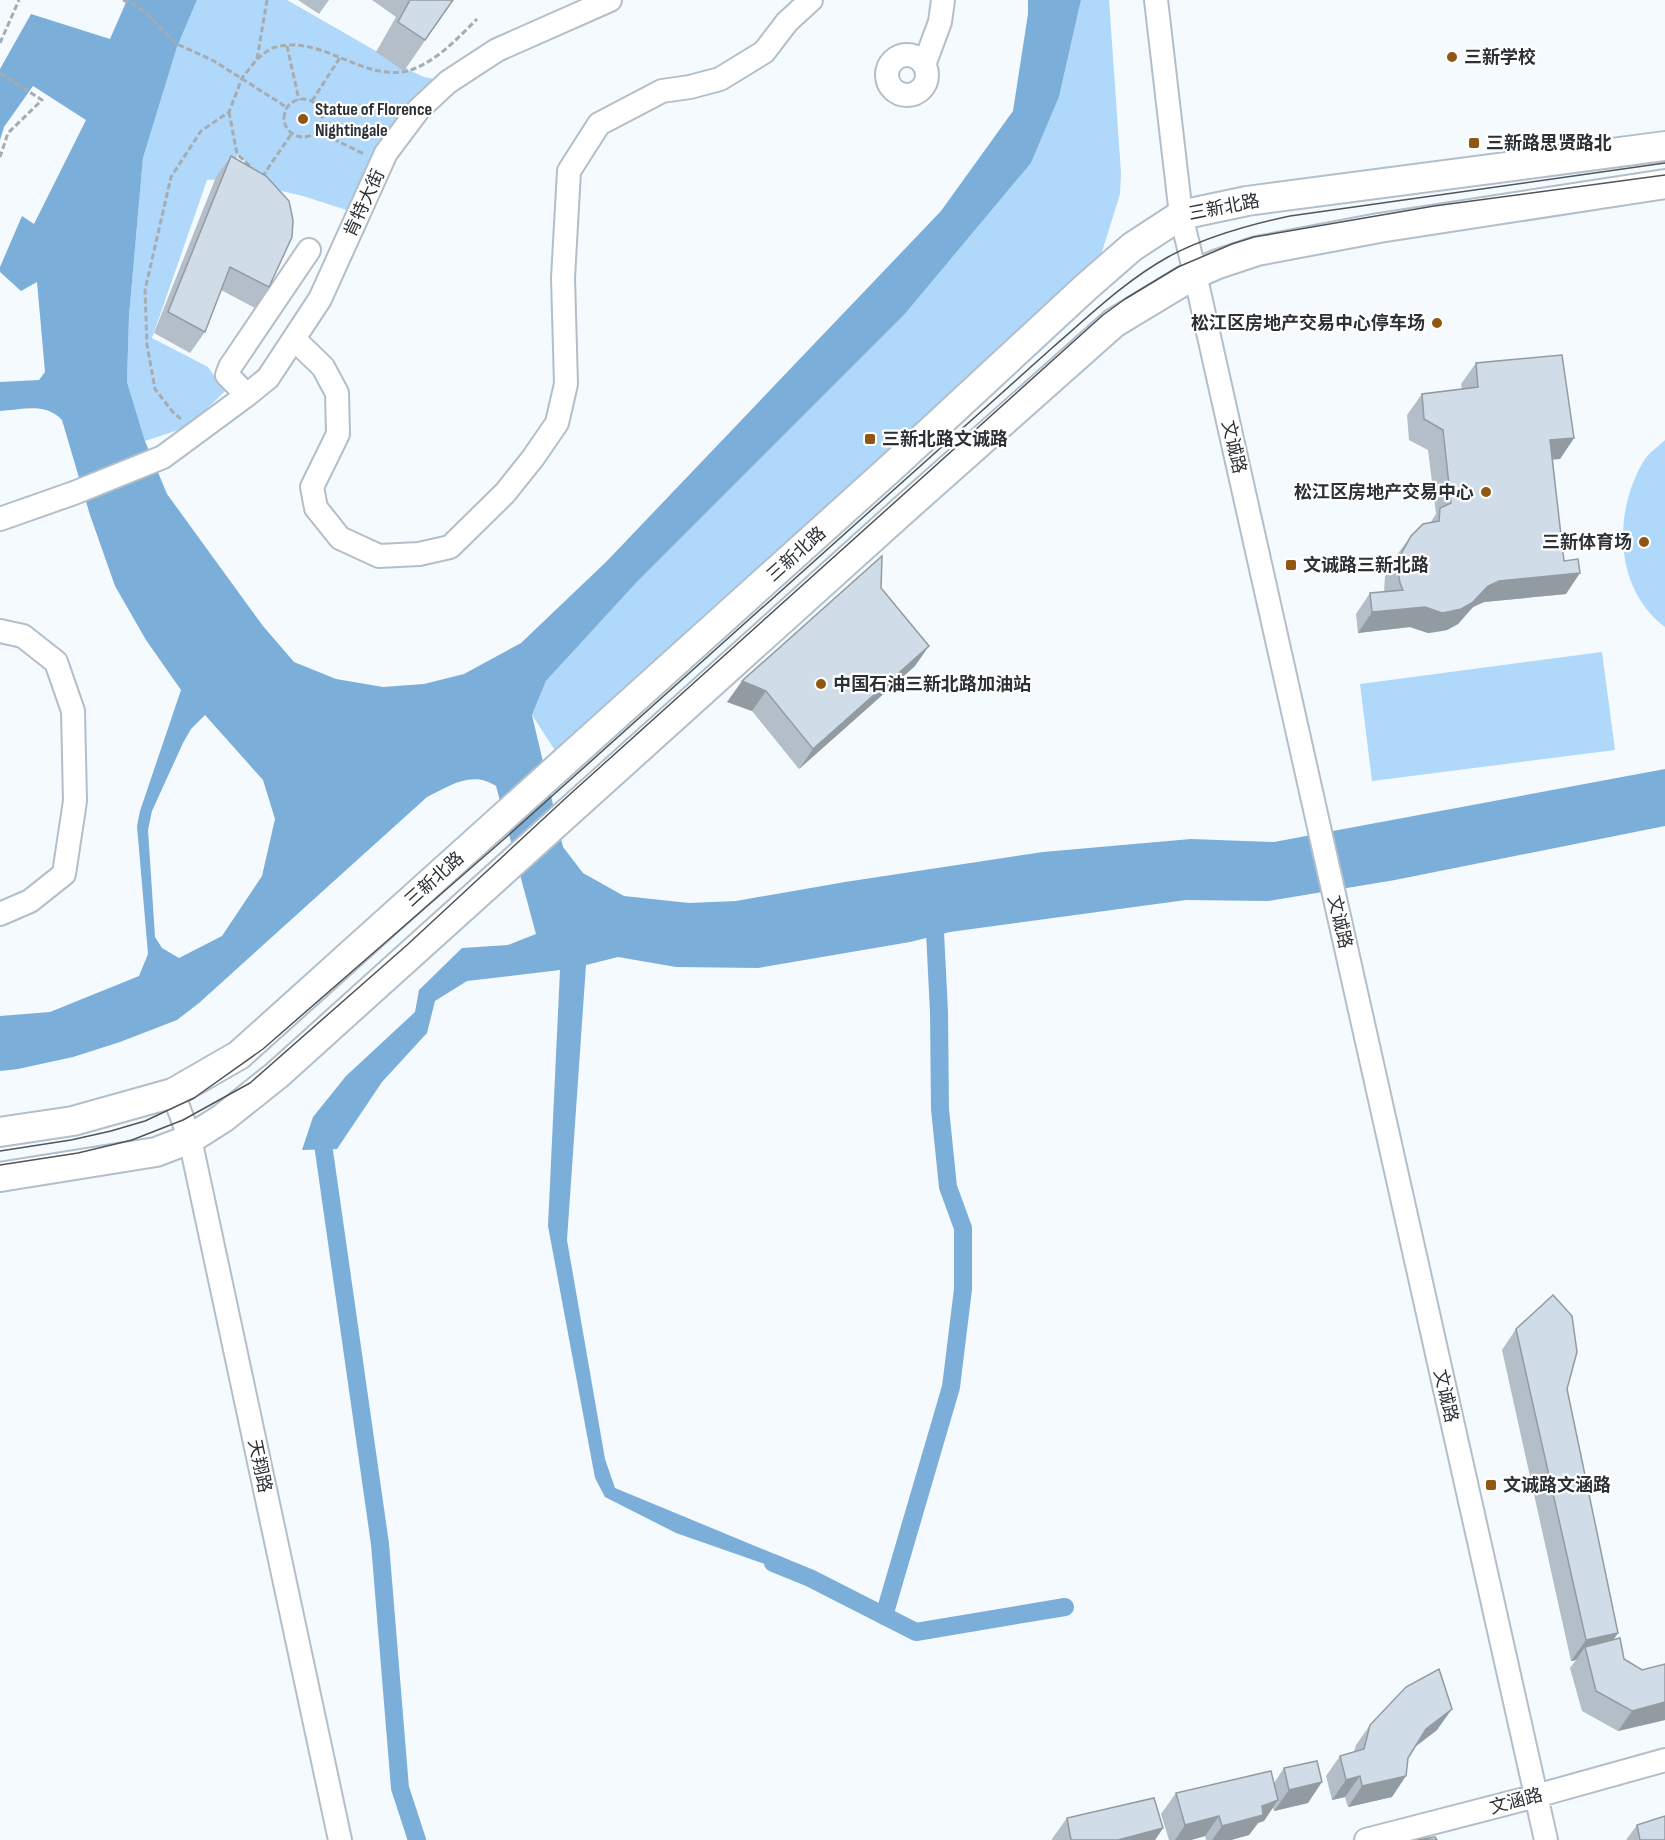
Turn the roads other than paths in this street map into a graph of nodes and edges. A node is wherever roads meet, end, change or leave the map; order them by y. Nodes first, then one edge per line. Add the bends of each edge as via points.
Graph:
1 (610, 0) edge
2 (811, 0) edge
3 (943, 0) edge
4 (1156, 0) edge
5 (924, 65) dead end
6 (1665, 146) edge
7 (1665, 184) edge
8 (1180, 215) junction
9 (309, 250) dead end
10 (1195, 274) junction
11 (294, 339) junction
12 (247, 395) junction
13 (0, 519) edge
14 (0, 631) edge
15 (0, 914) edge
16 (173, 1093) junction
17 (0, 1132) edge
18 (190, 1139) junction
19 (0, 1177) edge
20 (1665, 1760) edge
21 (1536, 1797) junction
22 (340, 1840) edge
23 (1366, 1840) edge
24 (1545, 1840) edge

1 - 11 street, 肯特大街 via 497,50 448,82 419,109 386,153 320,299
2 - 11 street via 787,22 764,52 720,79 662,91 599,124 569,171 563,278 566,384 557,423 505,493 450,547 419,554 379,556 340,538 316,508 312,487 338,434 338,393 323,367
3 - 5 street via 940,22
4 - 8 street, 文诚路
6 - 8 main road, 三新北路 via 1247,201
7 - 10 main road via 1257,251
8 - 10 street, 文诚路
8 - 16 main road, 三新北路 via 1132,247 1085,288 901,459 239,1055
9 - 12 street via 230,367 227,375
10 - 18 main road via 1114,323 277,1075 223,1119
10 - 21 street, 文诚路
11 - 12 street, 肯特大街 via 268,378
12 - 13 street, 肯特大街 via 163,457
14 - 15 street via 23,636 56,662 74,711 75,801 64,874 30,901
16 - 17 main road, 三新北路 via 73,1122
16 - 18 street, 天翔路
18 - 19 main road via 156,1152
18 - 22 street, 天翔路
20 - 21 street, 文涵路
21 - 23 street, 文涵路
21 - 24 street, 文诚路

